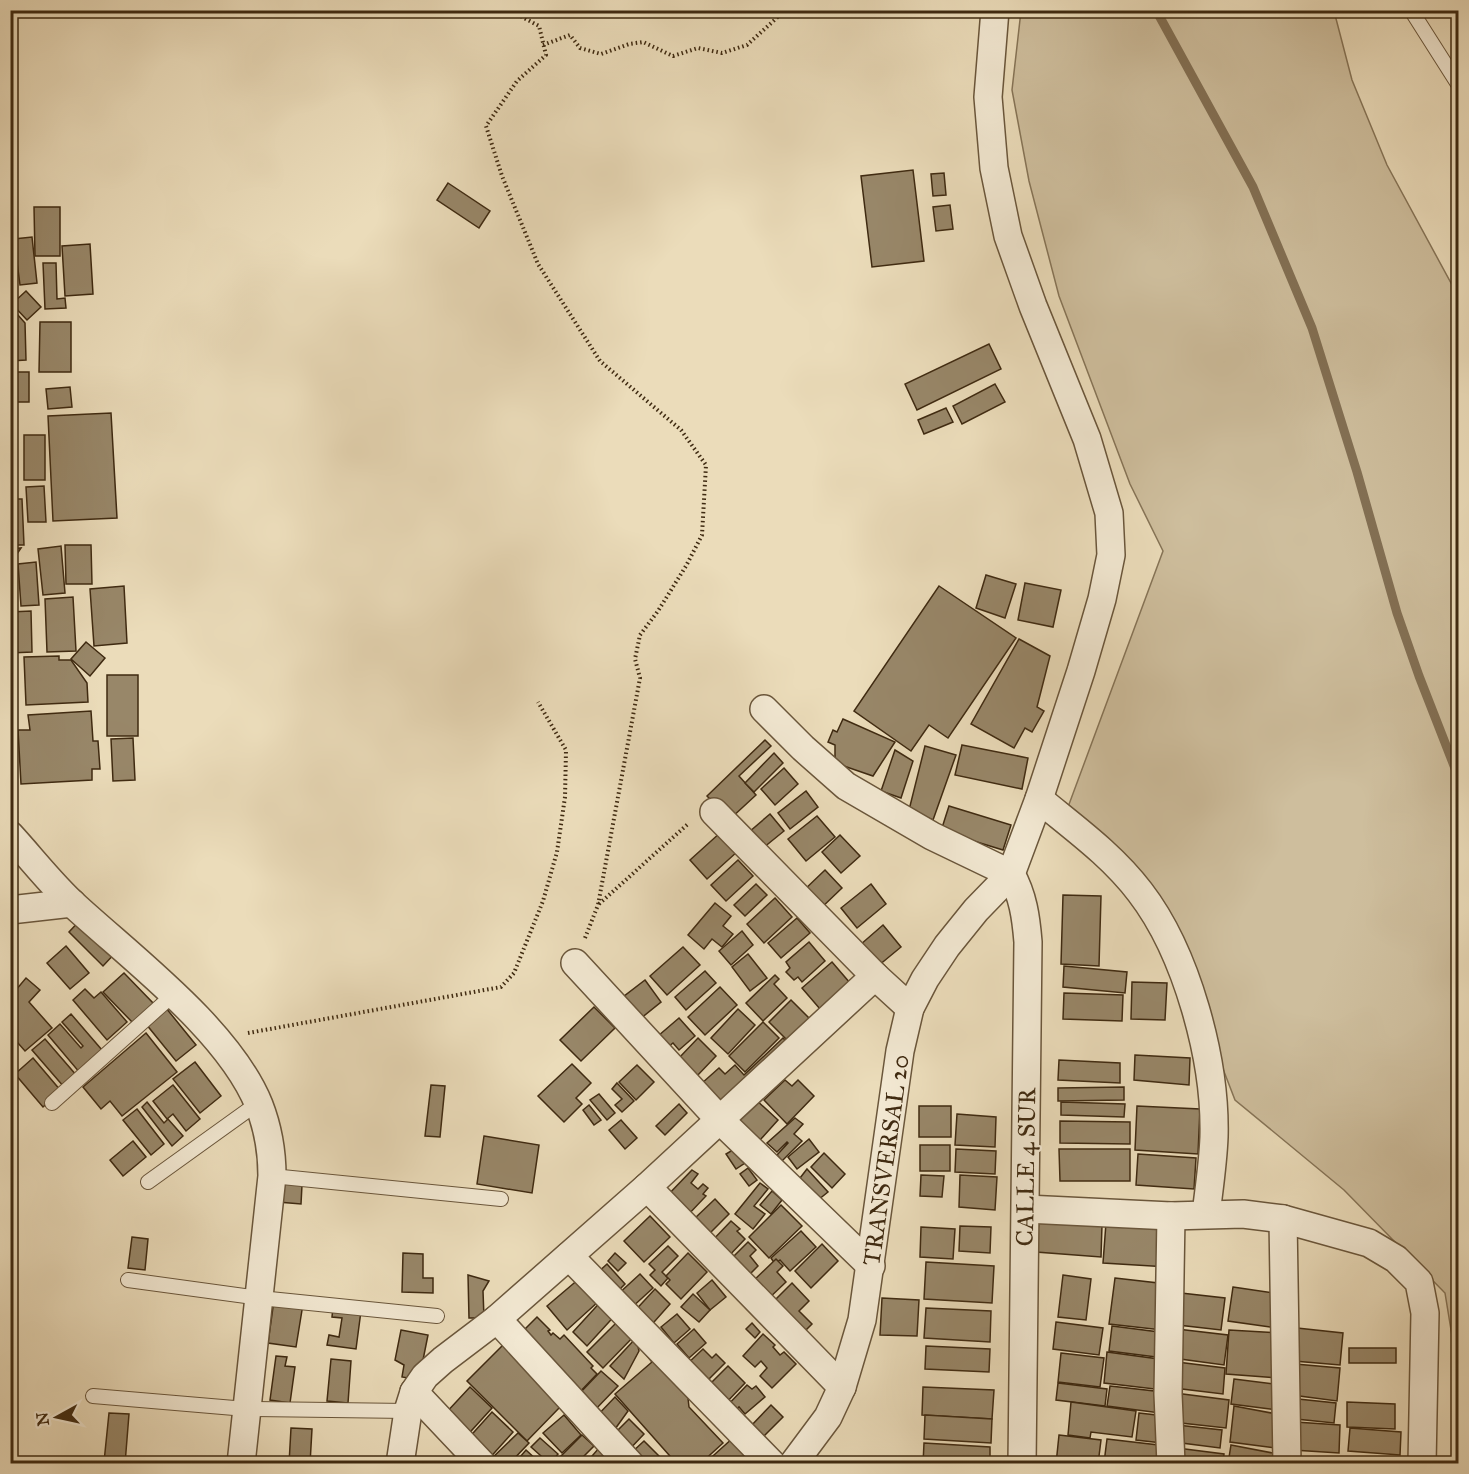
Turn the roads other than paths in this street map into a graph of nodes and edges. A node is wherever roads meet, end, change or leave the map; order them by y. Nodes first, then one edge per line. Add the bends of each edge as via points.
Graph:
1 (995, 10) edge
2 (1412, 10) edge
3 (1458, 84) edge
4 (764, 710) dead end
5 (1039, 800) junction
6 (714, 812) road end
7 (10, 835) edge
8 (1011, 874) junction
9 (72, 903) junction
10 (10, 910) edge
11 (575, 963) road end
12 (875, 976) junction
13 (174, 994) junction
14 (910, 1008) junction
15 (52, 1103) dead end
16 (258, 1103) junction
17 (720, 1120) junction
18 (272, 1176) junction
19 (148, 1182) dead end
20 (647, 1187) junction
21 (501, 1199) dead end
22 (1026, 1209) junction
23 (1206, 1214) junction
24 (1171, 1216) junction
25 (1283, 1219) junction
26 (569, 1256) junction
27 (871, 1266) junction
28 (128, 1280) dead end
29 (260, 1298) junction
30 (438, 1316) dead end
31 (497, 1319) junction
32 (842, 1387) junction
33 (93, 1396) dead end
34 (411, 1402) junction
35 (246, 1408) junction
36 (241, 1464) edge
37 (400, 1464) edge
38 (482, 1464) edge
39 (630, 1464) edge
40 (772, 1464) edge
41 (793, 1464) edge
42 (1022, 1464) edge
43 (1171, 1464) edge
44 (1287, 1464) edge
45 (1422, 1464) edge

1 - 5 street via 988,97 994,168 1008,236 1087,440 1109,513 1111,555 1102,599
2 - 3 lane
4 - 8 street via 846,786 932,836
5 - 8 street
5 - 23 street via 1100,849 1140,892 1170,940 1191,996 1210,1070 1214,1136
6 - 12 street
7 - 9 street
8 - 14 street, TRANSVERSAL 20 via 947,946
8 - 22 street, CALLE 4 SUR via 1026,914 1028,942
9 - 10 street
9 - 13 street
11 - 17 street
12 - 14 street
12 - 17 street
13 - 15 lane
13 - 16 street via 239,1068
14 - 27 street, TRANSVERSAL 20
16 - 18 street via 267,1129
16 - 19 lane
17 - 20 street
17 - 27 street
18 - 21 lane
18 - 29 street
20 - 26 street
20 - 32 street
22 - 24 street
22 - 42 street, CALLE 4 SUR
23 - 24 street
23 - 25 street
24 - 43 street
25 - 44 street
25 - 45 street via 1368,1243 1396,1259 1419,1282 1426,1342
26 - 31 street
26 - 40 street
27 - 32 street, TRANSVERSAL 20 via 862,1320
28 - 29 lane
29 - 30 lane
29 - 35 street
31 - 34 street via 425,1376
31 - 39 street
32 - 41 street, TRANSVERSAL 20 via 828,1417
33 - 35 lane
34 - 35 lane
34 - 37 street
34 - 38 street
35 - 36 street

